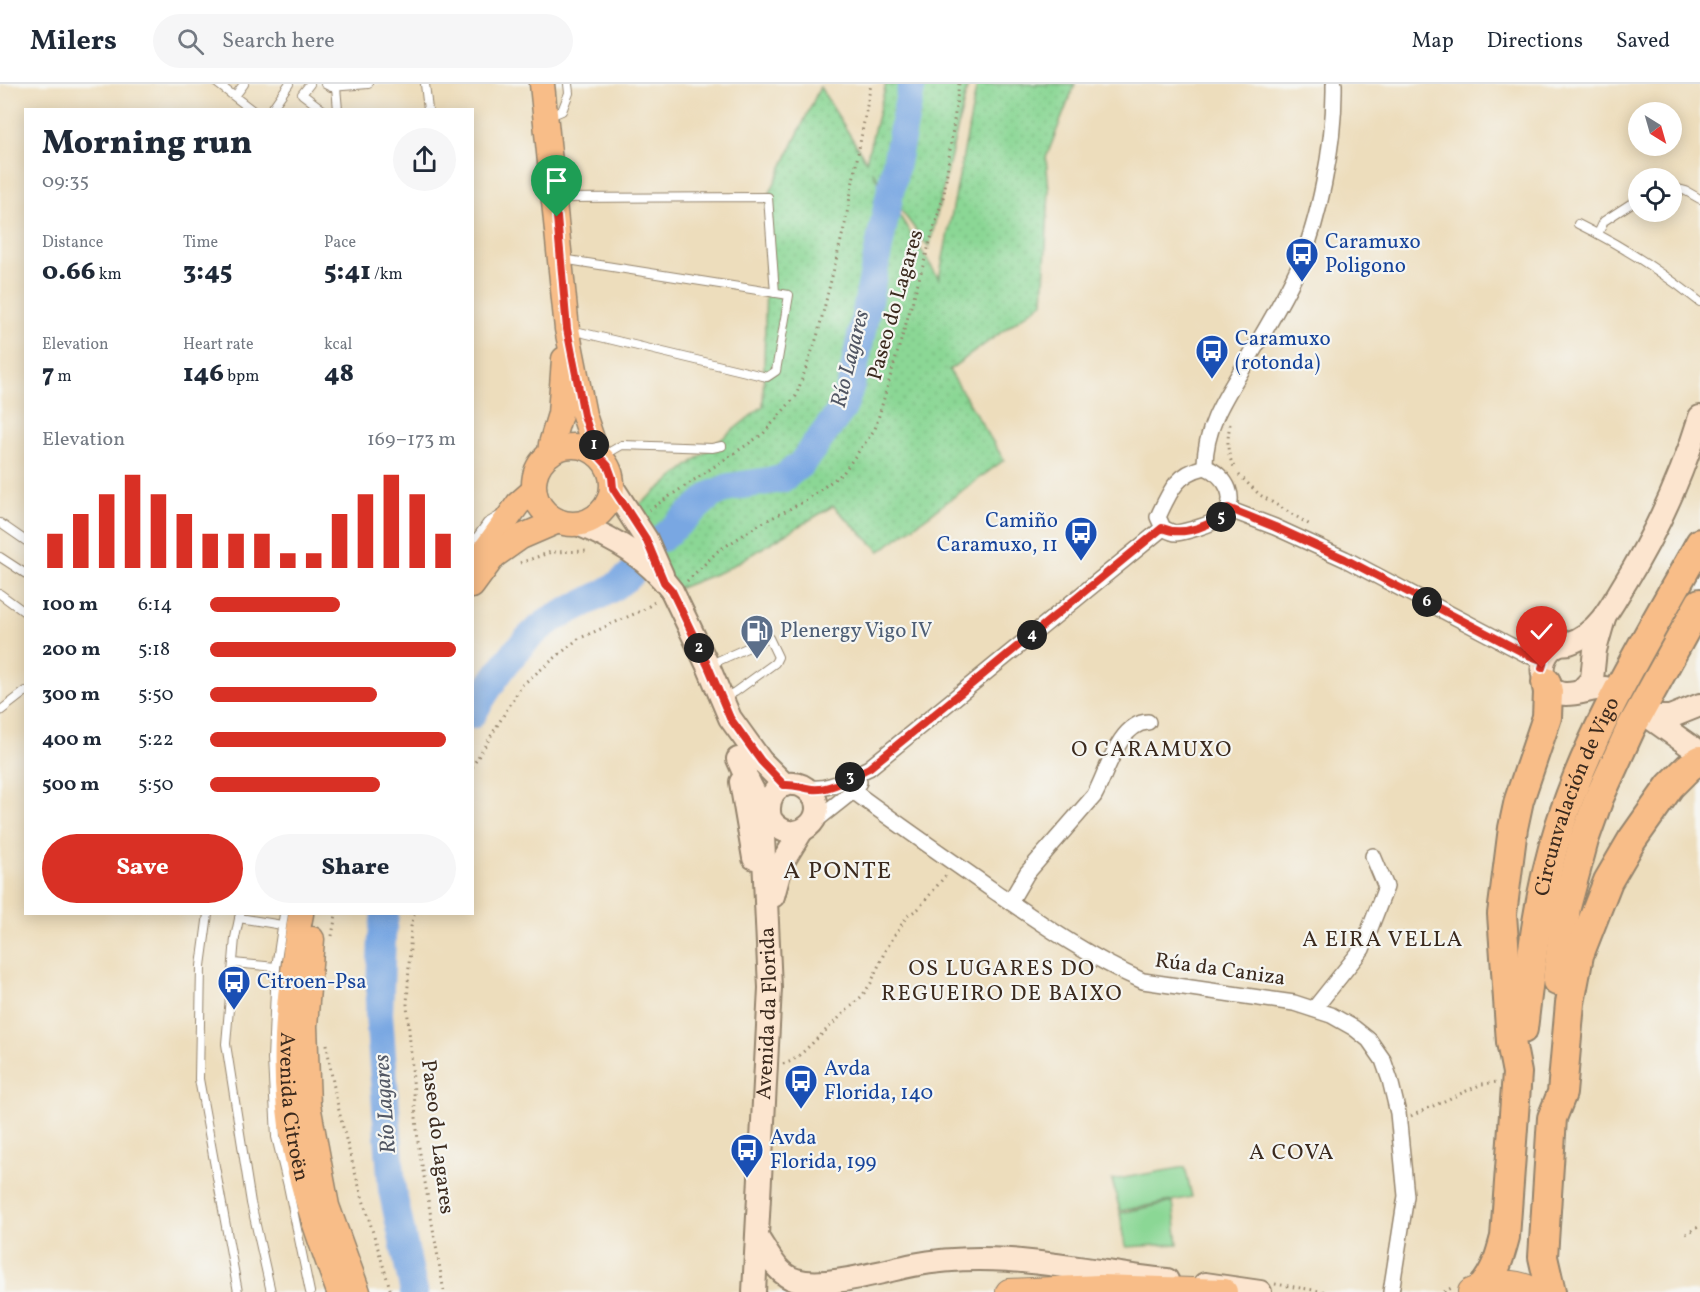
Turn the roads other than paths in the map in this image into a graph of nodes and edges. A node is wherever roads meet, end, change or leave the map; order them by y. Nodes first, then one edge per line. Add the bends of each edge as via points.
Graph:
1 (218, 84) edge
2 (244, 84) edge
3 (289, 84) edge
4 (310, 84) edge
5 (325, 84) edge
6 (368, 84) edge
7 (425, 84) edge
8 (542, 84) edge
9 (568, 84) edge
10 (1334, 84) edge
11 (336, 87) junction
12 (235, 96) junction
13 (250, 108) edge
14 (272, 108) edge
15 (320, 108) edge
16 (338, 108) edge
17 (428, 108) edge
18 (546, 118) junction
19 (1682, 190) edge
20 (555, 198) junction
21 (1700, 199) edge
22 (1628, 205) edge
23 (1578, 224) dead end
24 (1598, 234) junction
25 (561, 259) junction
26 (775, 293) junction
27 (1700, 302) edge
28 (567, 329) junction
29 (1700, 417) edge
30 (722, 446) dead end
31 (550, 454) junction
32 (599, 456) junction
33 (1205, 467) junction
34 (613, 488) junction
35 (526, 497) junction
36 (1228, 508) junction
37 (568, 523) junction
38 (0, 524) edge
39 (1162, 528) junction
40 (24, 540) edge
41 (474, 541) edge
42 (1700, 543) edge
43 (641, 546) junction
44 (0, 556) edge
45 (474, 565) edge
46 (24, 573) edge
47 (474, 583) edge
48 (0, 594) edge
49 (1700, 603) edge
50 (24, 612) edge
51 (1604, 616) junction
52 (1569, 643) junction
53 (708, 666) junction
54 (1593, 667) junction
55 (1545, 671) junction
56 (24, 693) edge
57 (1700, 705) edge
58 (726, 708) junction
59 (0, 711) edge
60 (1148, 722) dead end
61 (1700, 753) edge
62 (738, 759) junction
63 (1700, 760) edge
64 (869, 768) junction
65 (795, 786) junction
66 (852, 791) junction
67 (770, 818) junction
68 (806, 827) junction
69 (1373, 856) dead end
70 (1010, 902) junction
71 (208, 915) edge
72 (317, 915) edge
73 (768, 915) junction
74 (239, 916) edge
75 (292, 919) edge
76 (233, 963) junction
77 (276, 967) junction
78 (1314, 1009) junction
79 (1508, 1077) junction
80 (1552, 1118) junction
81 (293, 1214) junction
82 (757, 1237) junction
83 (1477, 1289) edge
84 (238, 1292) edge
85 (271, 1292) edge
86 (310, 1292) edge
87 (337, 1292) edge
88 (358, 1292) edge
89 (754, 1292) edge
90 (1010, 1292) edge
91 (1224, 1292) edge
92 (1260, 1292) edge
93 (1391, 1292) edge
94 (1536, 1292) edge
95 (1551, 1292) edge

1 - 12 lane
2 - 12 lane
3 - 14 lane
4 - 15 lane via 302,94
5 - 11 lane
6 - 11 lane
7 - 17 lane
8 - 18 main road
9 - 18 lane via 562,111
10 - 33 street via 1325,170 1302,259 1218,410 1207,440
11 - 16 lane
12 - 13 lane
18 - 20 main road
19 - 21 lane
20 - 25 main road
20 - 26 lane via 768,197
22 - 24 lane via 1604,221
23 - 24 lane
24 - 27 lane
25 - 26 lane
25 - 28 main road
26 - 28 lane via 789,295 776,371 767,377
28 - 31 main road via 560,414
28 - 32 main road via 584,415
29 - 51 main road via 1659,521
30 - 32 lane via 621,445
31 - 32 main road via 574,446
31 - 35 main road via 540,464
32 - 34 main road via 608,466
33 - 36 street via 1216,471 1230,490
33 - 39 street via 1181,477 1167,496 1158,517
34 - 37 main road via 602,512 591,520
34 - 43 main road, Avenida da Florida
35 - 37 main road via 538,503 546,514
35 - 41 lane via 487,524
35 - 45 main road
36 - 39 street via 1220,519 1207,525 1174,533
36 - 55 street via 1345,559 1528,655
37 - 43 main road, Avenida da Florida
37 - 47 main road via 521,537 494,556
38 - 40 lane
39 - 64 street
42 - 79 highway, Circunvalación de Vigo via 1593,742 1559,828 1541,896
43 - 53 main road, Avenida da Florida via 672,591
44 - 46 lane
48 - 50 lane
49 - 80 highway, Circunvalación de Vigo via 1631,728 1584,840 1566,907 1555,999
51 - 52 main road via 1596,626
51 - 54 main road
52 - 54 main road via 1590,655
52 - 55 main road via 1554,648
53 - 58 main road, Avenida da Florida
53 - 58 lane via 769,638 778,657 735,693
54 - 55 main road via 1605,688 1564,694 1556,692
55 - 79 highway via 1547,717 1519,800 1502,914 1511,1042
56 - 59 lane
57 - 61 main road via 1670,717 1648,717
58 - 62 main road, Avenida da Florida
58 - 65 main road, Avenida da Florida via 761,761
60 - 70 street via 1133,728 1124,738 1094,796 1027,873
62 - 67 main road, Avenida da Florida via 752,792
62 - 73 main road, Avenida da Florida via 762,902
63 - 80 highway via 1670,786 1647,818 1608,880 1592,917 1579,955 1570,1003 1562,1094
64 - 65 street via 831,786
64 - 66 street
65 - 67 main road via 776,790 770,798
65 - 68 main road via 813,794 817,804 816,814
66 - 68 street
66 - 70 street, Rúa da Caniza
67 - 68 main road via 777,828 789,833
67 - 73 main road, Avenida da Florida via 763,836
68 - 73 main road, Avenida da Florida via 782,863
69 - 78 street via 1386,887 1362,949
70 - 78 street, Rúa da Caniza via 1090,955 1143,981 1294,1002
71 - 84 lane via 201,966 199,1079
72 - 88 main road, Avenida Citroën via 322,937 305,1026 308,1105 327,1206
73 - 82 main road, Avenida da Florida via 770,988
74 - 75 lane
74 - 76 lane
75 - 77 lane
75 - 87 main road, Avenida Citroën via 298,928 285,1060 290,1111 312,1217
76 - 77 lane
76 - 85 lane via 226,1044 251,1203
77 - 81 lane via 272,1059 276,1137
78 - 93 street, Rúa da Caniza via 1331,1015 1369,1040 1387,1070 1398,1120 1406,1196
79 - 83 highway via 1505,1237 1493,1275
80 - 95 highway via 1543,1257
81 - 86 lane
81 - 87 main road
82 - 89 main road, Avenida da Florida
82 - 92 main road via 780,1270 797,1281 835,1281 928,1262 1012,1259
83 - 94 highway via 1515,1284
90 - 91 highway via 1100,1288

